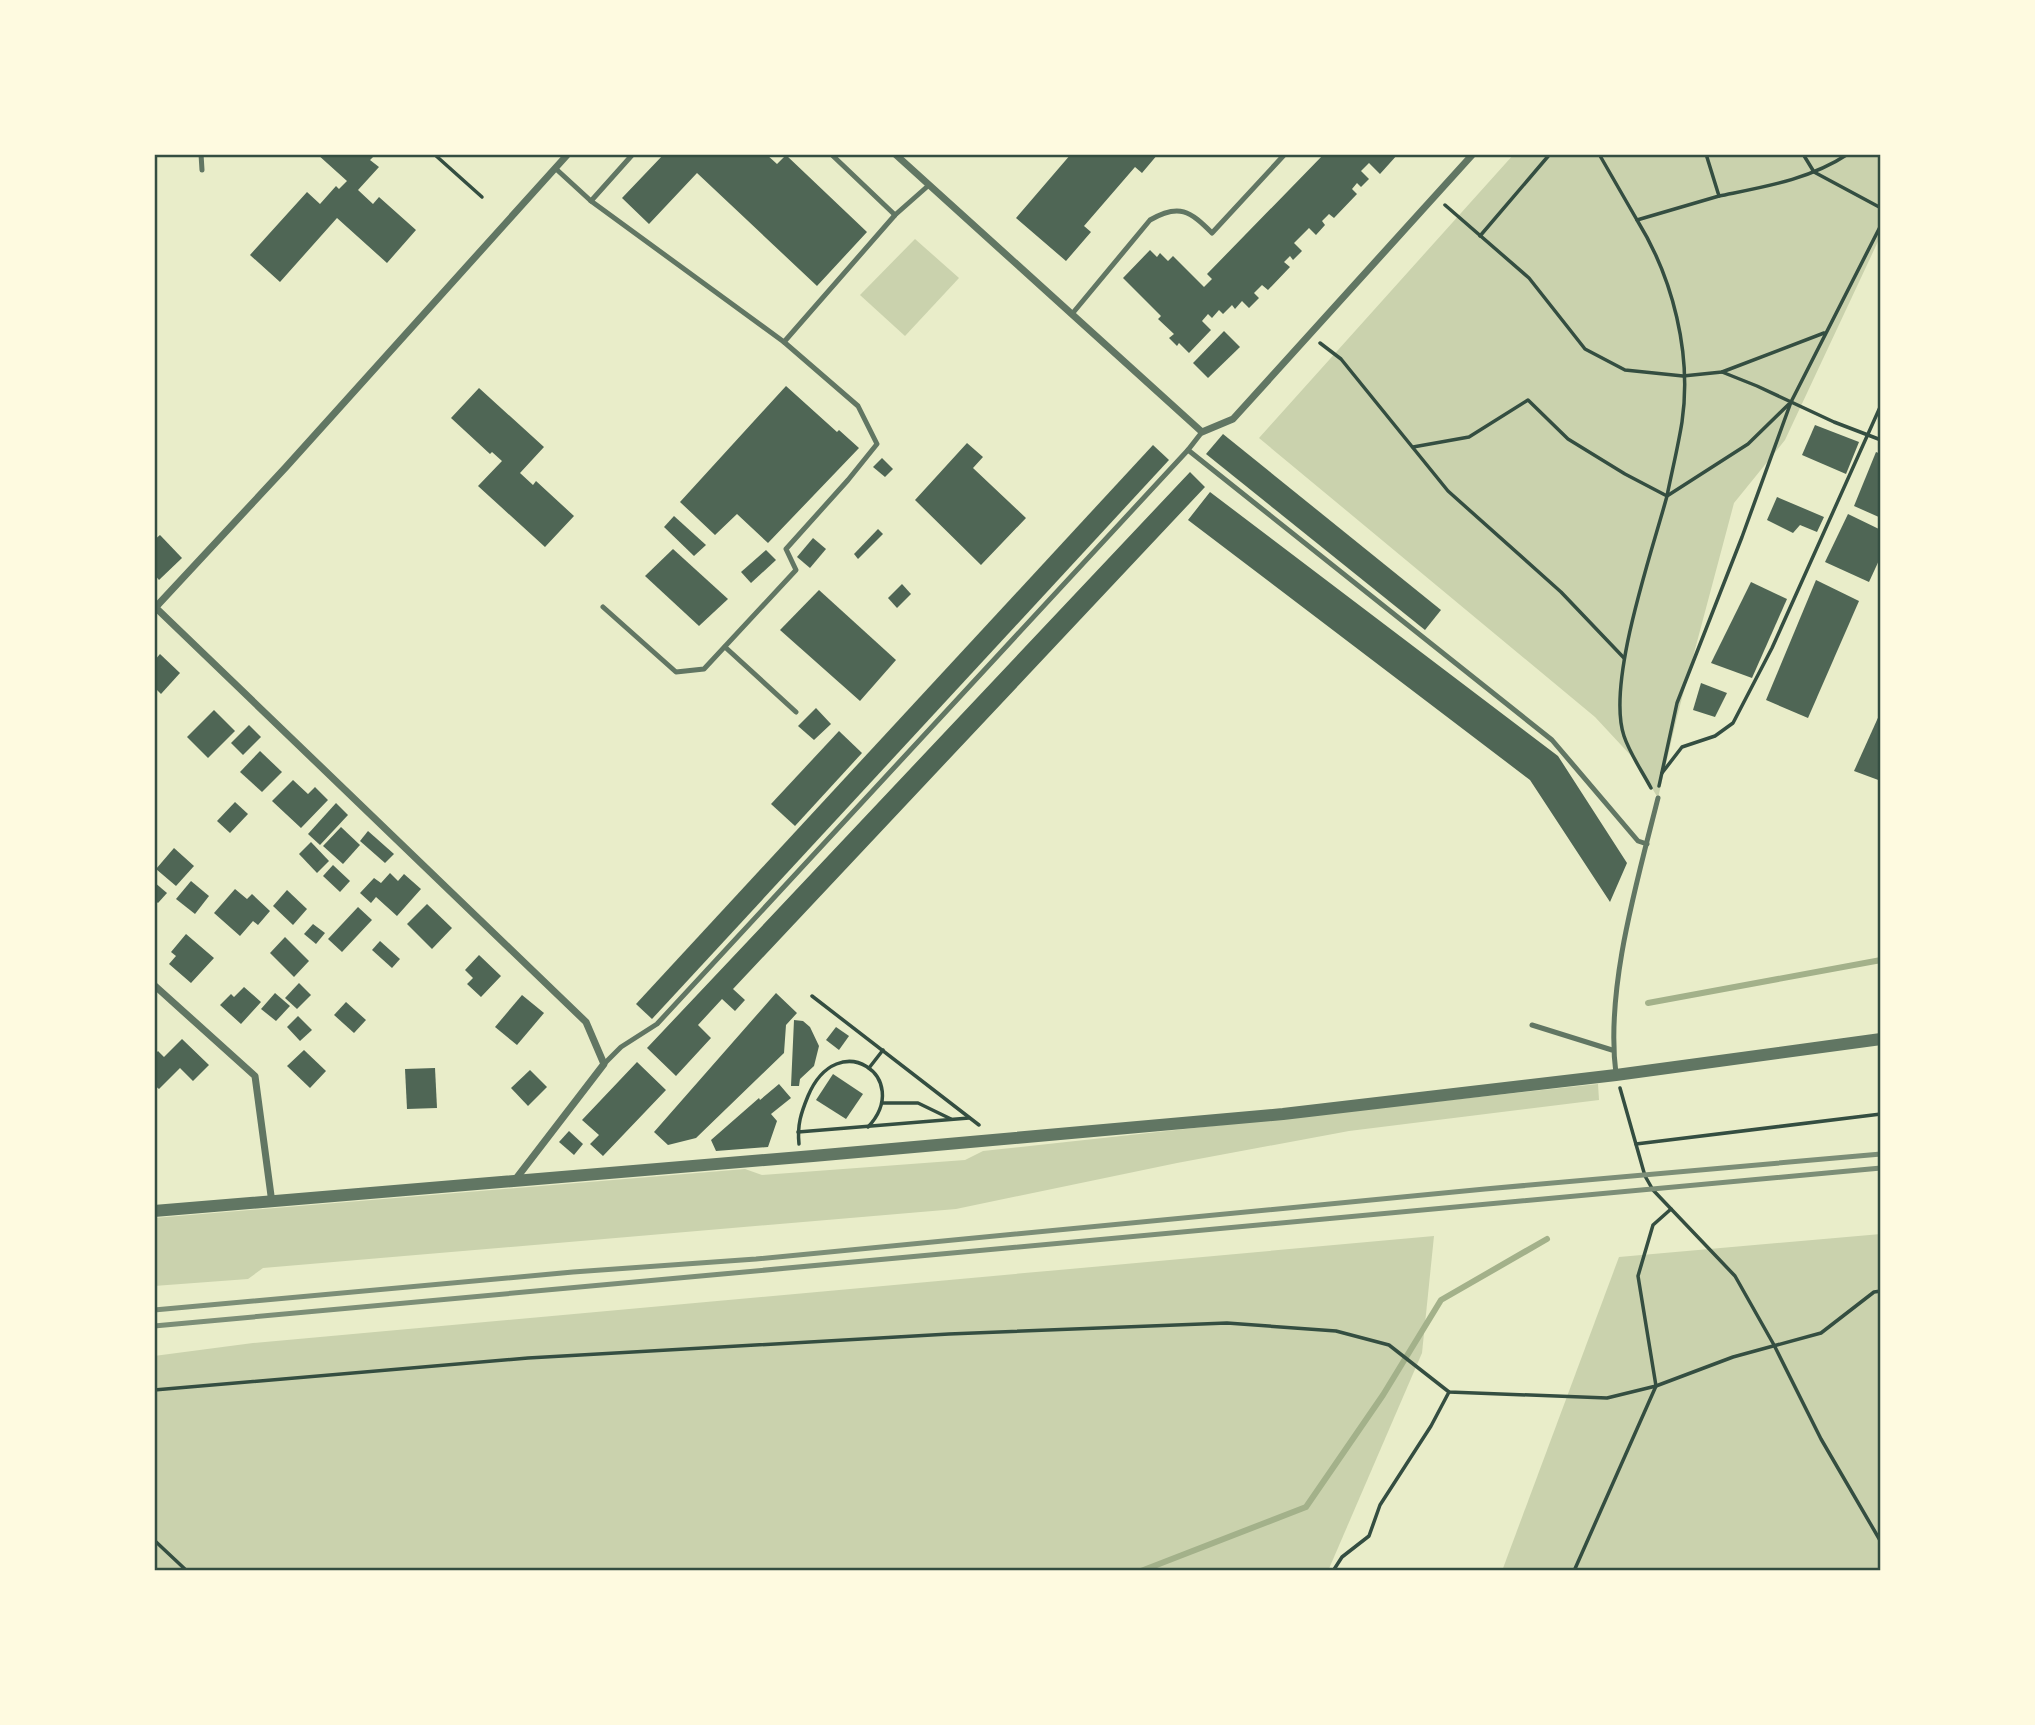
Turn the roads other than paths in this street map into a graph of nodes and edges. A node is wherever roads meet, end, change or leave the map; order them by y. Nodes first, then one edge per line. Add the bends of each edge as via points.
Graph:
1 (201, 154) edge
2 (568, 154) edge
3 (633, 154) edge
4 (831, 154) edge
5 (895, 154) edge
6 (1285, 154) edge
7 (1473, 154) edge
8 (555, 168) junction
9 (202, 170) dead end
10 (929, 185) junction
11 (590, 201) junction
12 (895, 215) junction
13 (1072, 314) junction
14 (784, 342) junction
15 (1202, 432) junction
16 (1188, 450) junction
17 (155, 607) edge
18 (603, 607) dead end
19 (725, 647) junction
20 (796, 712) dead end
21 (1658, 799) road end
22 (1647, 844) junction
23 (154, 985) edge
24 (1532, 1025) dead end
25 (1881, 1039) edge
26 (1612, 1050) junction
27 (604, 1064) junction
28 (1616, 1075) junction
29 (515, 1180) junction
30 (272, 1203) junction
31 (154, 1211) edge

1 - 9 lane
2 - 8 street
3 - 11 lane
4 - 12 lane
5 - 10 street
6 - 13 lane via 1212,233 1193,215 1179,211 1150,220
7 - 15 street via 1233,419
8 - 11 lane
8 - 17 street
10 - 12 lane
10 - 13 street
11 - 14 lane
12 - 14 lane
13 - 15 street
14 - 19 lane via 858,407 877,444 786,549 796,570
15 - 16 lane
16 - 22 lane via 1552,740 1638,841
16 - 27 lane via 657,1024
17 - 27 street via 586,1022
18 - 19 lane via 676,672 704,669
19 - 20 lane
21 - 22 lane
22 - 26 lane via 1624,944
23 - 30 street via 255,1076
24 - 26 lane
25 - 28 street
26 - 28 lane
27 - 29 street
28 - 29 street via 1283,1114
29 - 30 street
30 - 31 street

